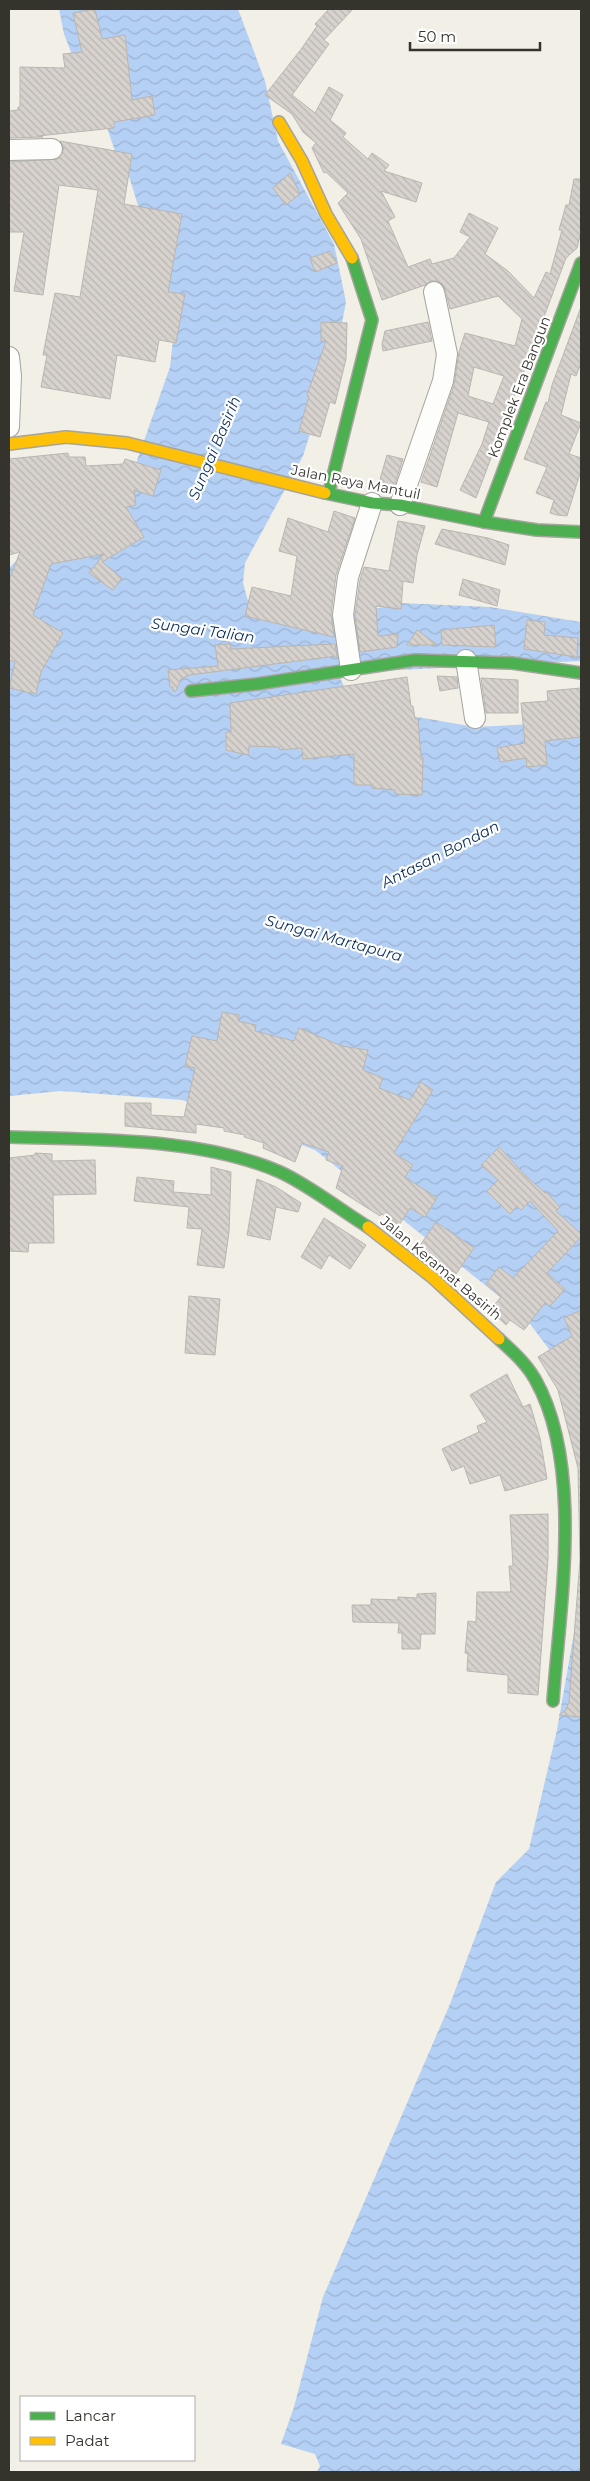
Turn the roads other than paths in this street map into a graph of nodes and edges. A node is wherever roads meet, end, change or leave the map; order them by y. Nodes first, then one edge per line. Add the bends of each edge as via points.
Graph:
1 (279, 122) dead end
2 (52, 149) dead end
3 (9, 150) edge
4 (581, 263) edge
5 (434, 292) dead end
6 (9, 357) edge
7 (9, 427) edge
8 (9, 444) edge
9 (329, 492) junction
10 (372, 503) junction
11 (400, 505) junction
12 (484, 522) junction
13 (581, 532) edge
14 (466, 660) junction
15 (351, 670) junction
16 (581, 673) edge
17 (191, 691) dead end
18 (475, 718) dead end
19 (9, 1136) edge
20 (553, 1700) dead end

1 - 9 street via 302,161 326,214 352,256 372,320
2 - 3 street
4 - 12 street, Komplek Era Bangun
5 - 11 street via 447,354 443,381
6 - 7 street
8 - 9 street, Jalan Raya Mantuil via 66,437 128,443
9 - 10 street, Jalan Raya Mantuil
10 - 11 street, Jalan Raya Mantuil
10 - 15 street via 348,577 342,615
11 - 12 street, Jalan Raya Mantuil
12 - 13 street, Jalan Raya Mantuil via 537,530
14 - 15 street via 416,660
14 - 16 street via 512,662
14 - 18 street
15 - 17 street
19 - 20 street, Jalan Keramat Basirih via 102,1140 203,1150 256,1162 283,1173 374,1231 433,1278 521,1360 543,1394 555,1434 563,1479 564,1559

